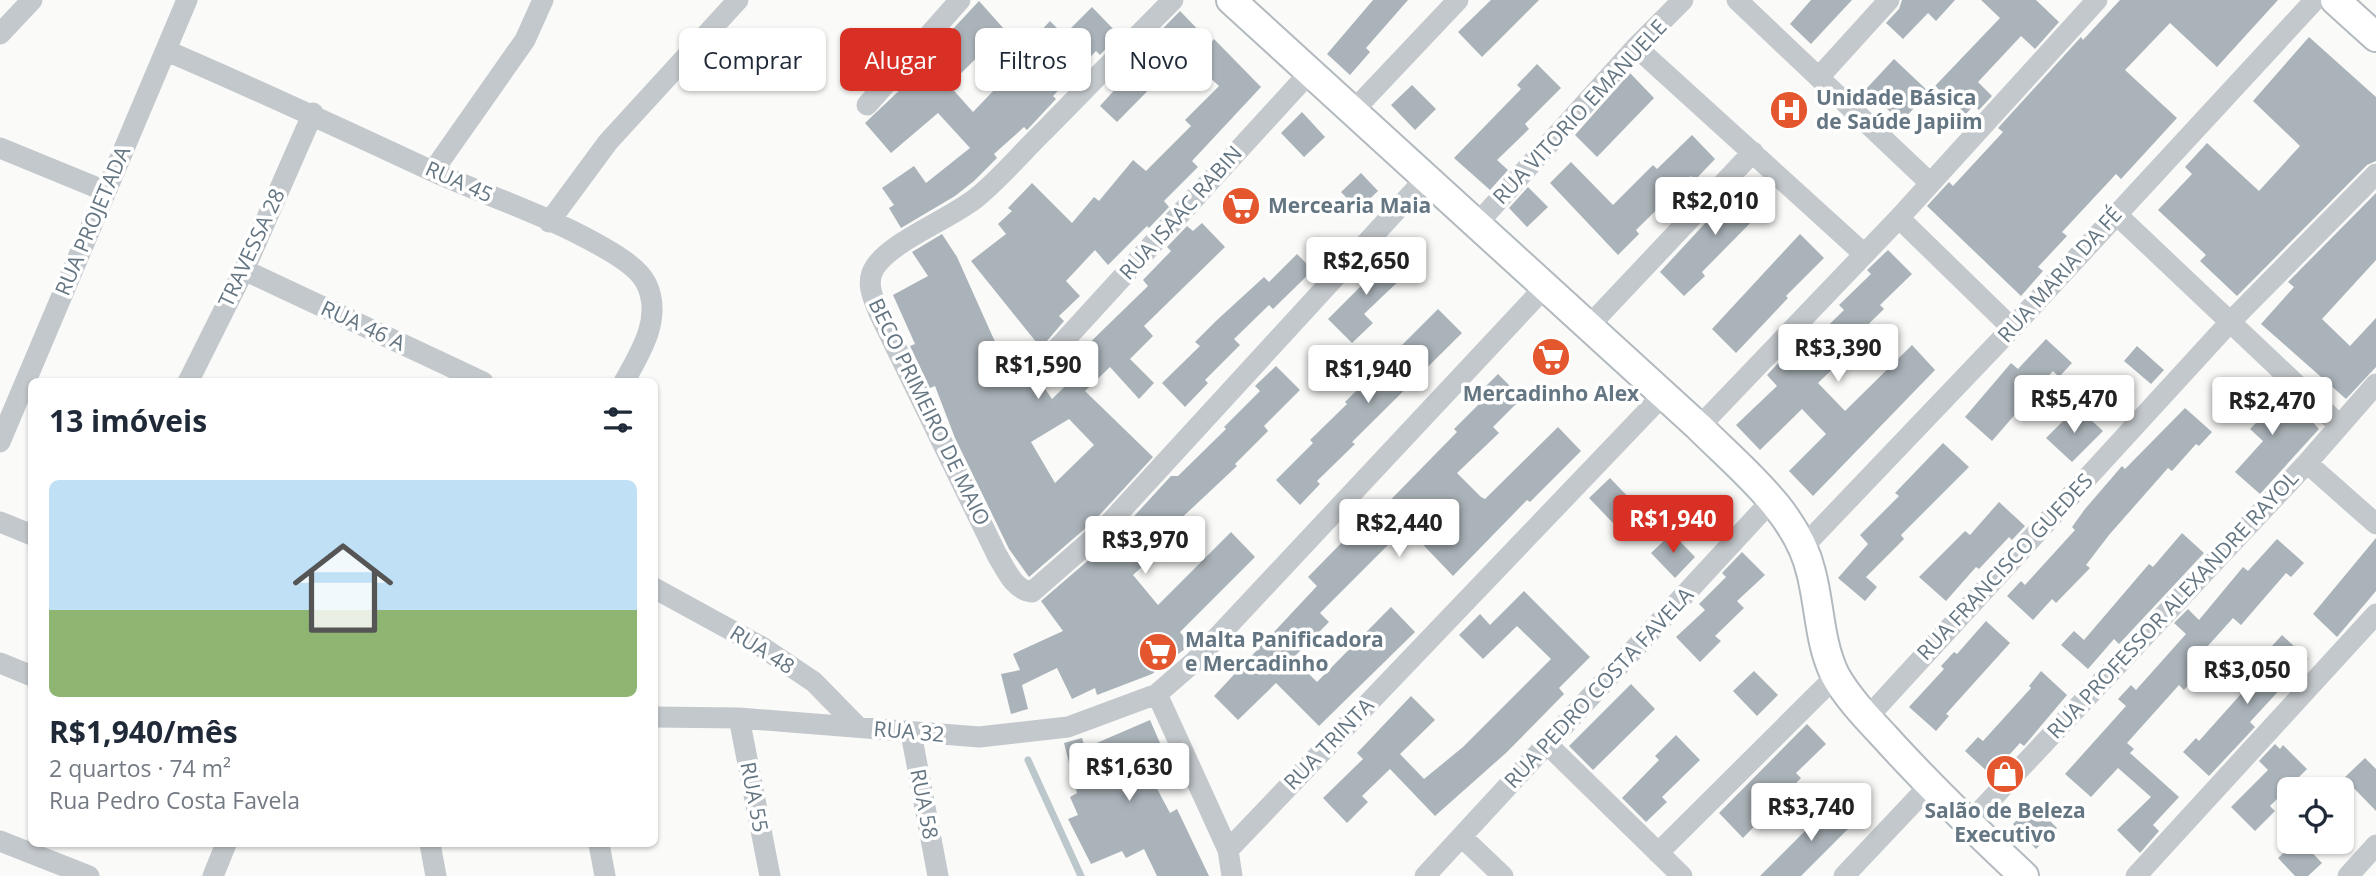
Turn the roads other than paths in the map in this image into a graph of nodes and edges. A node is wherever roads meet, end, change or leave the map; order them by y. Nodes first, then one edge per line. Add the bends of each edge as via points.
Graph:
1 (11, 0) edge
2 (32, 0) edge
3 (187, 0) edge
4 (543, 0) edge
5 (737, 0) edge
6 (960, 0) edge
7 (1172, 0) edge
8 (1458, 0) edge
9 (1737, 0) edge
10 (1889, 0) edge
11 (2097, 0) edge
12 (2315, 0) edge
13 (2335, 0) edge
14 (1238, 2) edge
15 (1676, 2) edge
16 (0, 26) edge
17 (0, 34) edge
18 (2376, 37) edge
19 (1636, 47) junction
20 (167, 51) junction
21 (1310, 72) junction
22 (1820, 76) junction
23 (867, 105) dead end
24 (1353, 111) junction
25 (313, 113) junction
26 (0, 148) edge
27 (1752, 152) junction
28 (433, 171) junction
29 (2376, 174) edge
30 (1426, 178) junction
31 (1930, 183) junction
32 (105, 191) junction
33 (2116, 214) junction
34 (1899, 218) junction
35 (549, 222) junction
36 (1477, 224) junction
37 (1864, 254) junction
38 (244, 270) junction
39 (1545, 288) junction
40 (2231, 321) junction
41 (1588, 327) junction
42 (2012, 328) junction
43 (1053, 354) dead end
44 (190, 378) edge
45 (474, 378) edge
46 (626, 378) edge
47 (2376, 384) edge
48 (1662, 396) junction
49 (2338, 424) junction
50 (1699, 427) junction
51 (0, 442) edge
52 (2306, 463) junction
53 (1772, 500) junction
54 (0, 522) edge
55 (2376, 524) edge
56 (28, 533) edge
57 (1803, 547) junction
58 (658, 590) edge
59 (2376, 614) edge
60 (0, 663) edge
61 (28, 674) edge
62 (1836, 676) junction
63 (1157, 694) junction
64 (658, 718) edge
65 (739, 718) junction
66 (1867, 718) junction
67 (858, 727) junction
68 (911, 733) junction
69 (1547, 744) junction
70 (1929, 786) junction
71 (1968, 824) junction
72 (1462, 837) junction
73 (0, 841) edge
74 (2376, 845) edge
75 (225, 847) edge
76 (431, 847) edge
77 (600, 847) edge
78 (1228, 850) junction
79 (1657, 853) junction
80 (89, 876) edge
81 (214, 876) edge
82 (436, 876) edge
83 (605, 876) edge
84 (769, 876) edge
85 (938, 876) edge
86 (1232, 876) edge
87 (1425, 876) edge
88 (1503, 876) edge
89 (1682, 876) edge
90 (1844, 876) edge
91 (2024, 876) edge
92 (2136, 876) edge
93 (2348, 876) edge

1 - 16 street
2 - 17 street
3 - 20 street, RUA PROJETADA
4 - 28 street via 525,40
5 - 35 street via 608,142
6 - 23 street
7 - 30 street, BECO PRIMEIRO DE MAIO via 991,184 875,267 871,292 997,555 1023,591 1032,592 1104,529
8 - 24 street
9 - 22 street
10 - 22 street
11 - 31 street
12 - 33 street, RUA MARIA DA FÉ
13 - 18 street
14 - 21 street
15 - 19 street, RUA VITORIO EMANUELE
19 - 27 street
19 - 36 street, RUA VITORIO EMANUELE
20 - 25 street, RUA 45
20 - 32 street, RUA PROJETADA
21 - 24 street
21 - 43 street, RUA ISAAC RABIN
22 - 31 street
24 - 30 street
25 - 28 street, RUA 45
25 - 38 street, TRAVESSA 28
26 - 32 street
27 - 37 street
27 - 41 street
28 - 35 street, RUA 45
29 - 40 street, RUA FRANCISCO GUEDES
30 - 36 street
31 - 34 street
32 - 51 street, RUA PROJETADA
33 - 40 street
33 - 42 street, RUA MARIA DA FÉ
34 - 37 street
34 - 42 street
35 - 46 street, RUA 45 via 606,248 646,282 653,307 650,329
36 - 39 street
37 - 50 street
38 - 44 street, TRAVESSA 28
38 - 45 street, RUA 46 A
39 - 41 street
39 - 63 street via 1195,661
40 - 49 street
40 - 66 street, RUA FRANCISCO GUEDES
41 - 48 street
42 - 57 street, RUA MARIA DA FÉ
47 - 49 street, RUA PROFESSOR ALEXANDRE RAYOL
48 - 50 street
48 - 78 street, RUA TRINTA
49 - 52 street, RUA PROFESSOR ALEXANDRE RAYOL
50 - 53 street
52 - 55 street
52 - 71 street, RUA PROFESSOR ALEXANDRE RAYOL
53 - 57 street
53 - 69 street, RUA PEDRO COSTA FAVELA
54 - 56 street
57 - 62 street via 1822,639
58 - 67 street, RUA 48 via 762,647 814,682
59 - 92 street
60 - 61 street
62 - 66 street
62 - 79 street
63 - 68 street, RUA 32 via 1068,727 979,737
63 - 78 street
64 - 65 street, RUA 32
65 - 67 street, RUA 32
65 - 84 street, RUA 55
66 - 70 street
67 - 68 street, RUA 32
68 - 85 street, RUA 58
69 - 72 street, RUA PEDRO COSTA FAVELA
69 - 79 street
70 - 71 street
70 - 90 street
71 - 91 street
72 - 87 street, RUA PEDRO COSTA FAVELA
72 - 88 street
73 - 80 street
74 - 93 street
75 - 81 street
76 - 82 street
77 - 83 street
78 - 86 street
79 - 89 street

